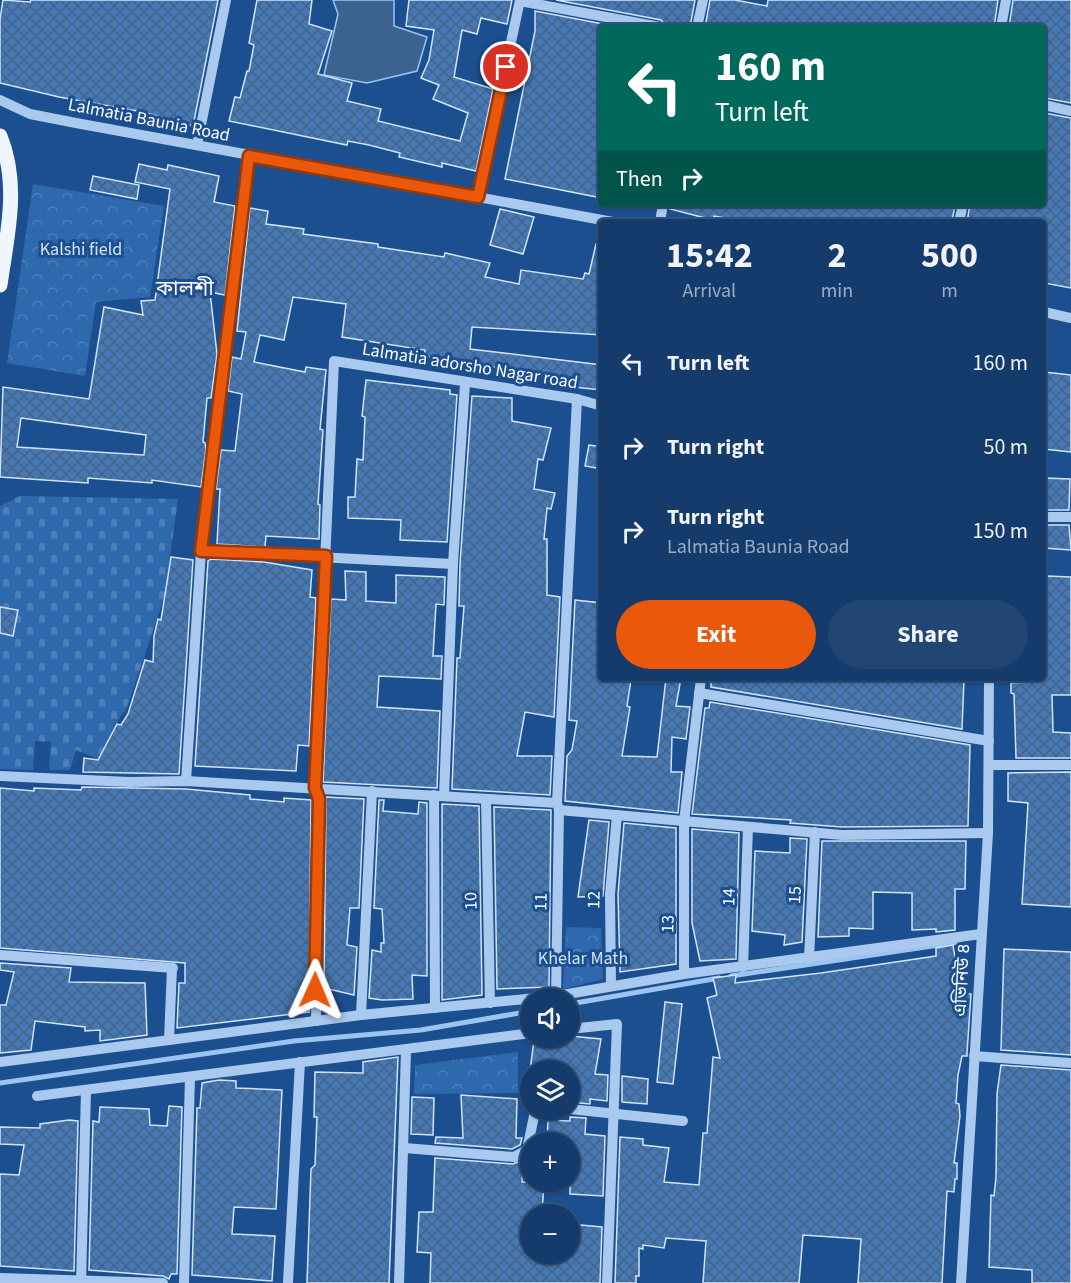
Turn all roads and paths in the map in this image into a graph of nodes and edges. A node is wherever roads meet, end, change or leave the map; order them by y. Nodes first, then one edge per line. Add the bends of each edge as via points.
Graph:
1 (226, 0) edge
2 (703, 0) edge
3 (1006, 0) edge
4 (520, 1) edge
5 (644, 24) edge
6 (699, 24) edge
7 (1002, 24) edge
8 (0, 100) edge
9 (1046, 105) edge
10 (1071, 111) edge
11 (0, 136) edge
12 (197, 145) junction
13 (249, 156) junction
14 (478, 197) junction
15 (598, 219) edge
16 (0, 285) edge
17 (1046, 312) edge
18 (1071, 318) edge
19 (465, 384) junction
20 (577, 399) junction
21 (598, 405) edge
22 (1046, 517) edge
23 (1071, 517) edge
24 (201, 551) junction
25 (326, 556) junction
26 (453, 564) junction
27 (701, 681) edge
28 (989, 681) edge
29 (699, 693) junction
30 (989, 741) junction
31 (989, 765) junction
32 (1071, 765) edge
33 (0, 776) edge
34 (186, 781) junction
35 (315, 788) junction
36 (372, 791) junction
37 (439, 796) junction
38 (486, 799) junction
39 (558, 806) junction
40 (617, 815) junction
41 (684, 822) junction
42 (748, 828) junction
43 (814, 832) junction
44 (988, 833) junction
45 (981, 934) junction
46 (0, 955) edge
47 (808, 959) junction
48 (743, 967) junction
49 (684, 974) junction
50 (611, 985) junction
51 (556, 988) edge
52 (580, 991) edge
53 (520, 1000) edge
54 (490, 1003) junction
55 (435, 1008) junction
56 (361, 1015) junction
57 (316, 1021) junction
58 (580, 1028) edge
59 (520, 1034) edge
60 (169, 1040) junction
61 (406, 1050) junction
62 (974, 1056) junction
63 (0, 1062) edge
64 (300, 1062) junction
65 (1071, 1063) edge
66 (190, 1078) junction
67 (87, 1091) junction
68 (37, 1096) dead end
69 (580, 1110) edge
70 (533, 1120) edge
71 (683, 1120) dead end
72 (405, 1148) junction
73 (0, 1278) edge
74 (81, 1281) edge
75 (163, 1283) edge
76 (184, 1283) edge
77 (288, 1283) edge
78 (399, 1283) edge
79 (607, 1283) edge
80 (961, 1283) edge

1 - 12 street
2 - 6 street
3 - 7 street
4 - 5 street
4 - 14 street
8 - 12 street, Lalmatia Baunia Road via 30,114
9 - 10 street
11 - 16 main road via 12,197
12 - 13 street, Lalmatia Baunia Road
13 - 14 street, Lalmatia Baunia Road
13 - 24 street
14 - 15 street, Lalmatia Baunia Road
17 - 18 street
19 - 20 street, Lalmatia adorsho Nagar road
19 - 25 street, Lalmatia adorsho Nagar road via 334,361
19 - 26 street
20 - 21 street, Lalmatia adorsho Nagar road
20 - 39 street, 11
22 - 23 street
24 - 25 street
24 - 34 street
25 - 26 street
25 - 35 street
26 - 37 street
27 - 29 street, 13
28 - 30 street, এভিনিউ ৪
29 - 30 street
29 - 41 street, 13
30 - 31 street, এভিনিউ ৪
31 - 32 street
31 - 44 street, এভিনিউ ৪
33 - 34 street
34 - 35 street
35 - 36 street
35 - 57 street via 319,799
36 - 37 street
36 - 56 street
37 - 38 street
37 - 55 street
38 - 39 street
38 - 54 street, 10
39 - 40 street
39 - 51 street, 11
40 - 41 street
40 - 50 street, 12 via 610,894
41 - 42 street
41 - 49 street, 13
42 - 43 street
42 - 48 street, 14
43 - 44 street
43 - 47 street, 15
44 - 45 street, এভিনিউ ৪
45 - 47 street
45 - 62 street, এভিনিউ ৪
46 - 60 street via 172,968
47 - 48 street
48 - 49 street
49 - 50 street
50 - 52 street
53 - 54 street
54 - 55 street
55 - 56 street
56 - 57 street
57 - 60 street
58 - 79 street via 616,1024
59 - 61 street
60 - 63 street
61 - 64 street
61 - 72 street
62 - 65 street
62 - 80 street, এভিনিউ ৪
64 - 66 street
64 - 77 street
66 - 67 street
66 - 76 street
67 - 68 street
67 - 74 street
69 - 71 street
70 - 72 street via 527,1150 514,1157
72 - 78 street
73 - 74 street
74 - 75 street

